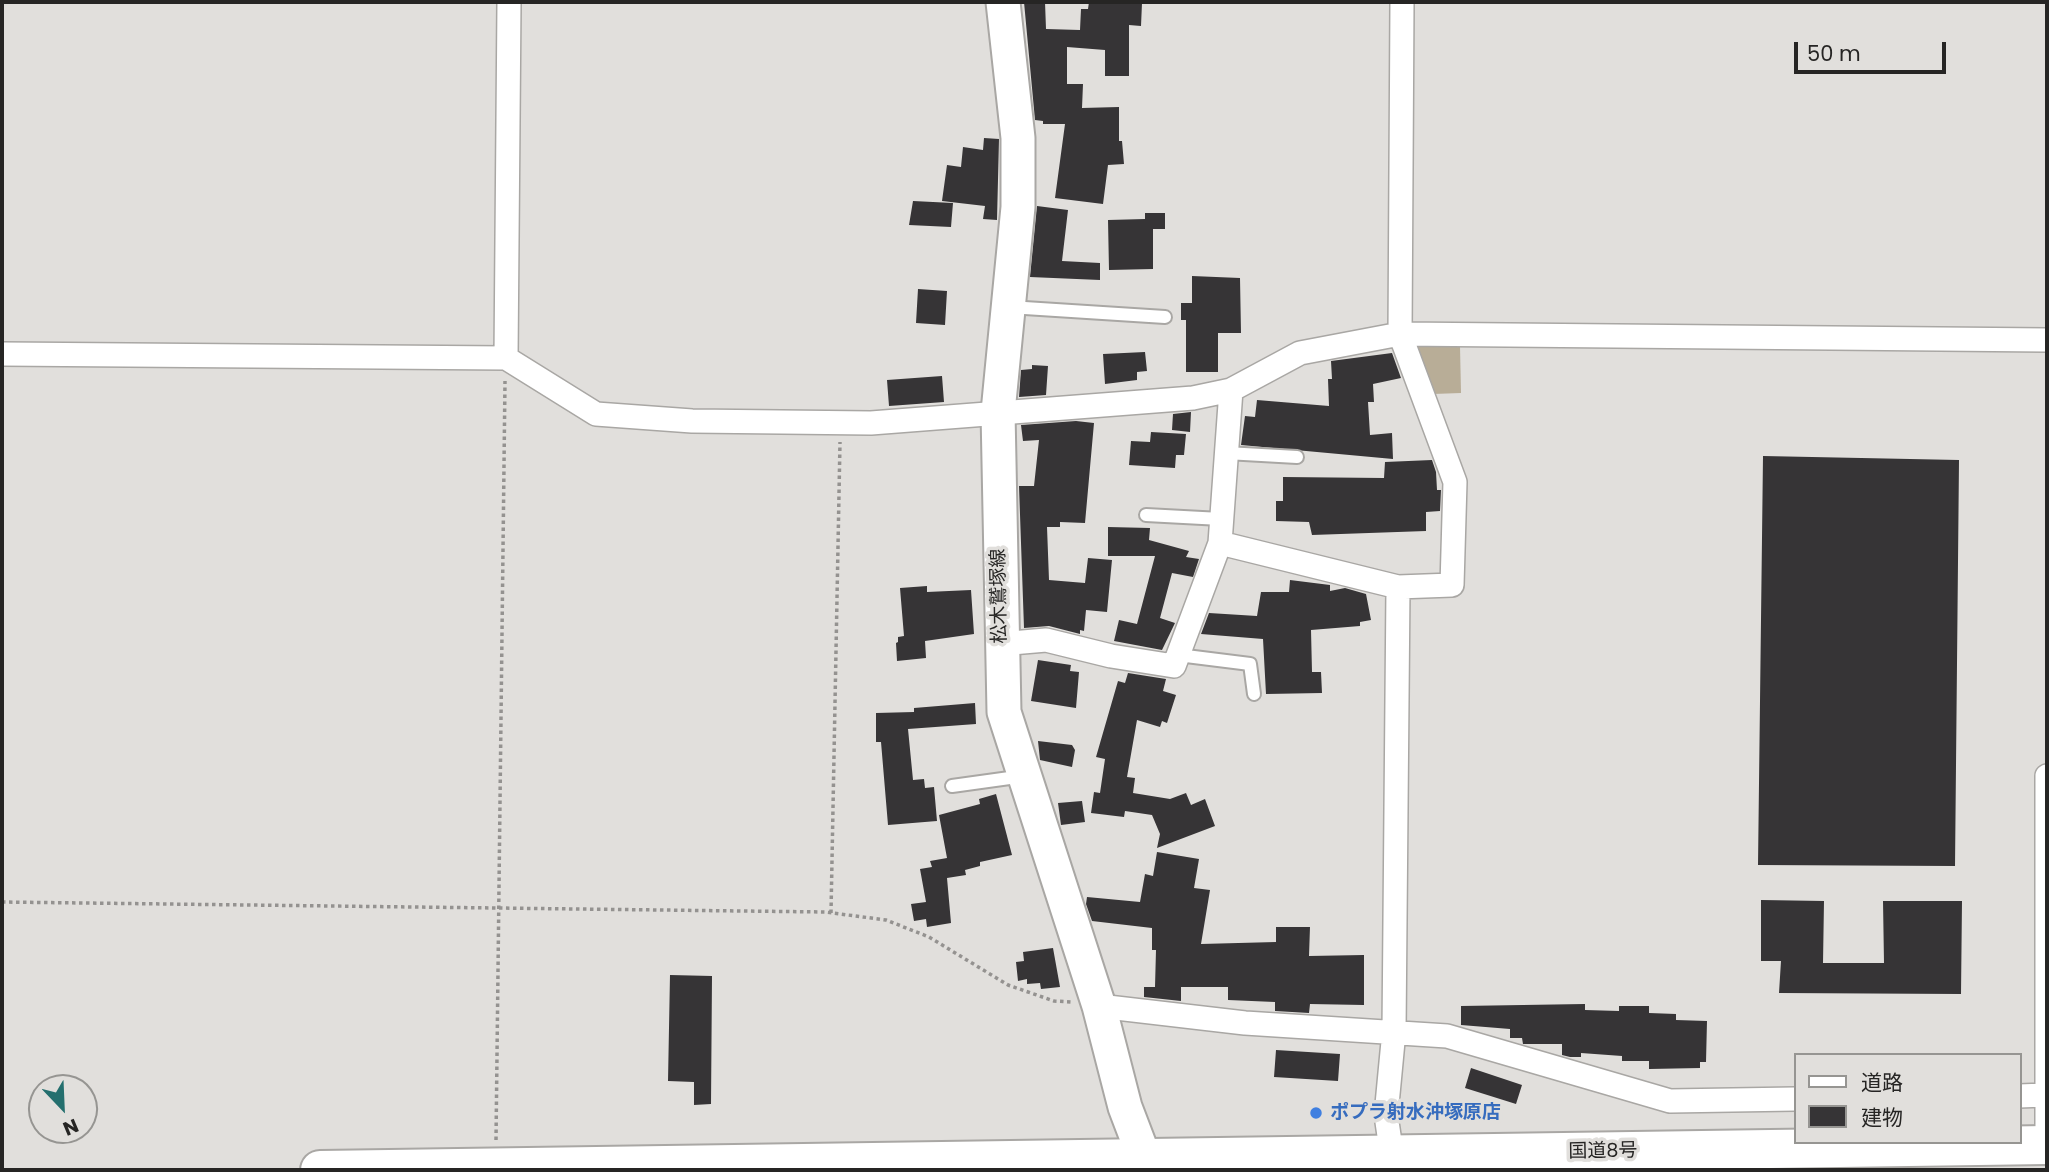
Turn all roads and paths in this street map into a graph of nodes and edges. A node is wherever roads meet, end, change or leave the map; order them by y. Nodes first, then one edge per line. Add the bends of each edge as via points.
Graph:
1 (509, 2) edge
2 (1003, 2) edge
3 (1402, 2) edge
4 (1009, 307) junction
5 (1165, 317) dead end
6 (1400, 334) junction
7 (2047, 340) edge
8 (2, 354) edge
9 (506, 358) junction
10 (1231, 390) junction
11 (998, 412) junction
12 (840, 422) junction
13 (1226, 453) junction
14 (1297, 457) dead end
15 (1146, 515) dead end
16 (1220, 519) junction
17 (1220, 543) junction
18 (1398, 587) junction
19 (1000, 644) junction
20 (1178, 656) junction
21 (1254, 694) dead end
22 (1024, 776) junction
23 (2047, 776) edge
24 (952, 786) dead end
25 (2, 902) edge
26 (499, 910) junction
27 (831, 913) junction
28 (1099, 1004) junction
29 (1394, 1031) junction
30 (2021, 1097) edge
31 (1794, 1099) edge
32 (2046, 1115) edge
33 (2021, 1127) edge
34 (2047, 1140) edge
35 (1863, 1144) edge
36 (2047, 1146) edge
37 (1835, 1147) junction
38 (1392, 1156) junction
39 (1147, 1166) edge
40 (495, 1167) junction
41 (320, 1170) edge

1 - 9 street
2 - 4 main road, 松木鷲塚線 via 1018,138 1018,206
3 - 6 street
4 - 5 lane
4 - 11 main road, 松木鷲塚線
6 - 7 street
6 - 10 street via 1300,353
6 - 18 street via 1455,482 1452,585
8 - 9 street
9 - 12 street via 596,414 692,421
9 - 26 path
10 - 11 street via 1193,398
10 - 13 street
11 - 12 street
11 - 19 main road, 松木鷲塚線
12 - 27 path
13 - 14 lane
13 - 16 street
15 - 16 lane
16 - 17 street
17 - 18 street
17 - 20 street
18 - 29 street
19 - 20 street via 1046,639 1174,666
19 - 22 main road, 松木鷲塚線 via 1004,712
20 - 21 lane via 1250,664
22 - 24 lane
22 - 28 main road, 松木鷲塚線
23 - 32 street
25 - 26 path
26 - 27 path
26 - 40 path
27 - 28 path via 886,920 929,937 1008,985 1054,1001
28 - 29 street via 1245,1023
28 - 39 main road, 松木鷲塚線 via 1125,1107
29 - 31 street via 1447,1036 1670,1101
29 - 38 street via 1386,1115
30 - 32 street
32 - 33 highway
32 - 34 street
35 - 37 highway
36 - 37 highway, 国道8号
37 - 38 highway, 国道8号
38 - 39 highway, 国道8号
39 - 40 highway, 国道8号
40 - 41 highway, 国道8号

